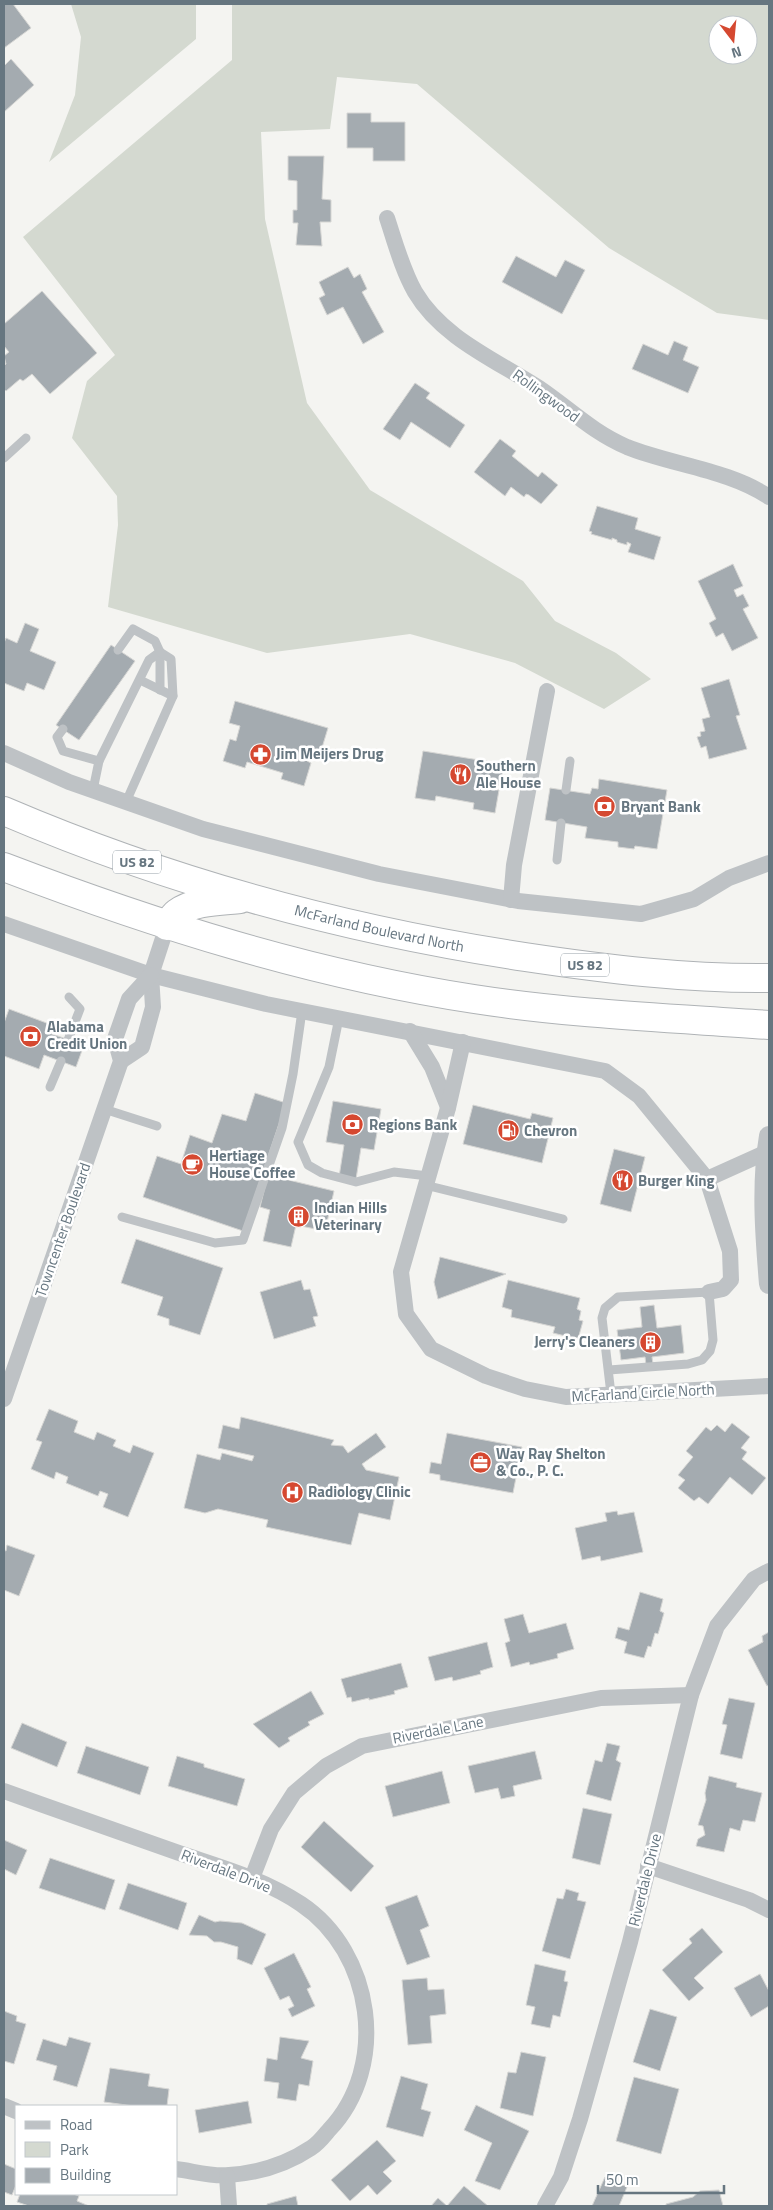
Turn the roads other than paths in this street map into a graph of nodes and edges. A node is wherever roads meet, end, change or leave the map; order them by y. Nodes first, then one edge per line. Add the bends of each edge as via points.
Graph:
1 (386, 218) dead end
2 (26, 438) dead end
3 (4, 458) edge
4 (769, 497) edge
5 (118, 650) dead end
6 (160, 652) junction
7 (140, 680) junction
8 (160, 690) junction
9 (547, 691) dead end
10 (173, 696) junction
11 (63, 729) dead end
12 (4, 753) edge
13 (99, 761) junction
14 (570, 761) dead end
15 (93, 790) junction
16 (566, 790) dead end
17 (126, 802) junction
18 (4, 811) edge
19 (561, 823) dead end
20 (557, 860) dead end
21 (769, 863) edge
22 (4, 867) edge
23 (252, 898) junction
24 (511, 900) junction
25 (4, 924) edge
26 (167, 926) junction
27 (151, 975) junction
28 (769, 978) edge
29 (69, 996) dead end
30 (302, 1011) junction
31 (339, 1018) junction
32 (769, 1025) edge
33 (410, 1031) junction
34 (68, 1040) dead end
35 (463, 1042) junction
36 (61, 1061) dead end
37 (121, 1061) junction
38 (50, 1087) dead end
39 (448, 1108) junction
40 (104, 1109) junction
41 (157, 1126) dead end
42 (768, 1144) edge
43 (707, 1179) junction
44 (427, 1180) junction
45 (122, 1217) dead end
46 (562, 1219) dead end
47 (769, 1284) edge
48 (709, 1292) junction
49 (608, 1370) junction
50 (765, 1387) edge
51 (611, 1394) junction
52 (4, 1399) edge
53 (769, 1572) edge
54 (691, 1695) junction
55 (4, 1791) edge
56 (648, 1866) junction
57 (252, 1878) junction
58 (769, 1910) edge
59 (178, 2169) edge
60 (227, 2176) junction
61 (229, 2206) edge
62 (545, 2206) edge

1 - 4 street, Rollingwood via 415,292 440,323 456,336 542,390 590,428 627,447 744,484
2 - 3 lane
5 - 6 lane via 132,629 155,641
6 - 7 lane via 149,660
6 - 8 lane
6 - 10 lane via 171,659
7 - 8 lane
7 - 13 lane
8 - 10 lane
9 - 24 street via 514,865
10 - 17 lane
11 - 13 lane via 56,737 64,751
12 - 15 street
13 - 15 lane
14 - 16 lane
15 - 17 street
17 - 24 street via 204,829 360,869
18 - 23 highway, McFarland Boulevard North / US 82 via 130,860
19 - 20 lane
21 - 24 street via 729,878 694,899 641,914
22 - 26 highway
23 - 26 highway via 209,902 189,908 177,913
23 - 28 highway, McFarland Boulevard North / US 82 via 402,935 501,953 621,969
25 - 27 street
26 - 27 street
26 - 32 highway via 310,966 476,999
27 - 30 street
27 - 37 street via 129,999 115,1039
27 - 37 street via 153,1007 142,1047
29 - 34 lane via 80,1009
30 - 31 street
30 - 45 lane via 282,1128 243,1240 215,1243
31 - 33 street
31 - 44 lane via 329,1067 298,1142 308,1165 322,1173 356,1182 394,1172
33 - 35 street
33 - 39 street via 432,1067
35 - 39 street, McFarland Circle North
35 - 43 street via 605,1071 639,1096
36 - 38 lane
37 - 40 street, Towncenter Boulevard
39 - 44 street, McFarland Circle North
40 - 41 lane
40 - 52 street, Towncenter Boulevard
42 - 43 street
42 - 47 street via 766,1241
43 - 48 street via 730,1251 731,1280 724,1289
44 - 46 lane
44 - 51 street, McFarland Circle North via 401,1272 406,1314 431,1349 486,1376 525,1390 566,1396
48 - 49 lane via 713,1340 710,1351 702,1360
48 - 49 lane via 612,1300 602,1318
49 - 51 lane
50 - 51 street, McFarland Circle North
53 - 54 street, Riverdale Drive via 754,1579 717,1626
54 - 56 street, Riverdale Drive
54 - 57 street, Riverdale Lane via 601,1698 362,1746 326,1766 294,1793 271,1829
55 - 57 street, Riverdale Drive
56 - 58 street
56 - 62 street, Riverdale Drive via 580,2119 561,2177
57 - 60 street, Riverdale Drive via 301,1904 331,1931 353,1965 365,2004 367,2044 359,2084 340,2119 312,2148 274,2167
59 - 60 street, Riverdale Drive
60 - 61 street

